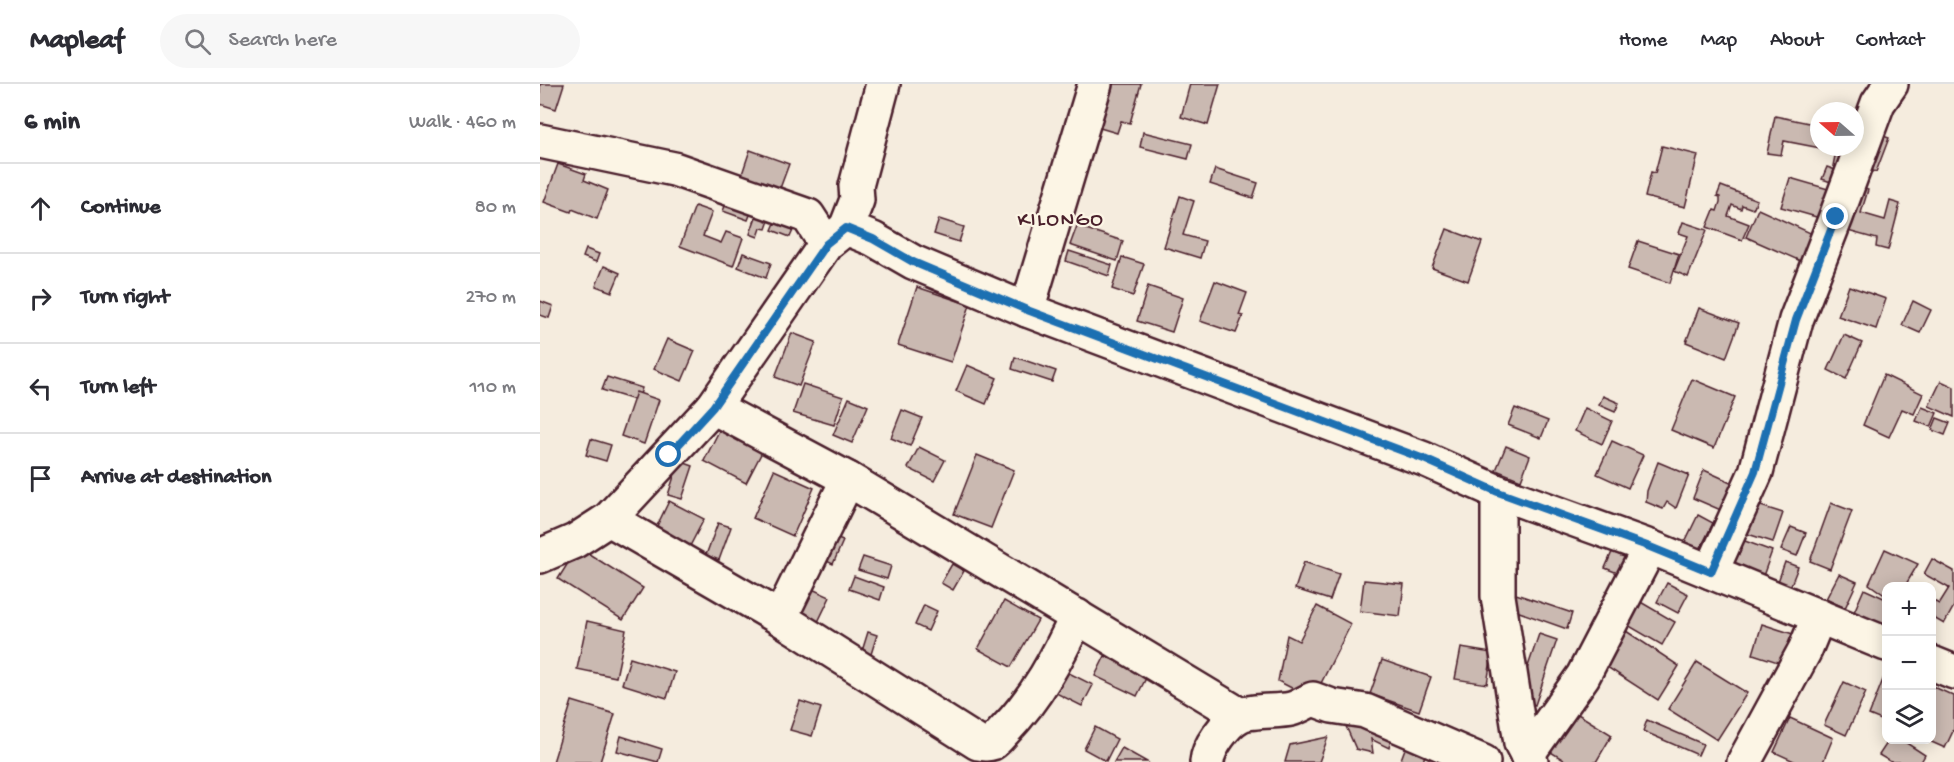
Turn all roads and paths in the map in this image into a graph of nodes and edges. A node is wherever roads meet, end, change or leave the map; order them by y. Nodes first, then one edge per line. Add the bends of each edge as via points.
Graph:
1 (884, 84) edge
2 (1095, 84) edge
3 (1891, 84) edge
4 (541, 146) edge
5 (836, 236) junction
6 (1027, 310) junction
7 (713, 407) junction
8 (848, 478) junction
9 (1498, 492) junction
10 (609, 519) junction
11 (1650, 547) junction
12 (540, 556) edge
13 (1711, 572) junction
14 (1077, 616) junction
15 (1819, 616) junction
16 (780, 618) junction
17 (1882, 642) edge
18 (1936, 665) edge
19 (1954, 672) edge
20 (1240, 715) junction
21 (1521, 756) edge
22 (1207, 762) edge
23 (1484, 762) edge
24 (1744, 762) edge

1 - 5 street via 856,186 857,200
2 - 6 street
3 - 13 street via 1878,103 1796,320 1755,472
4 - 5 street via 674,170 808,216
5 - 6 street via 873,239 913,262
5 - 7 street
6 - 9 street via 1424,459
7 - 8 street
7 - 10 street
8 - 14 street
8 - 16 street
9 - 11 street
9 - 21 street via 1498,596
10 - 12 street via 575,541
10 - 16 street
11 - 13 street
11 - 21 street via 1583,676
13 - 15 street
14 - 16 street via 1033,698 986,745
14 - 20 street
15 - 17 street
15 - 24 street via 1805,650
18 - 19 street
20 - 22 street via 1218,738
20 - 23 street via 1293,708 1313,699 1365,711

